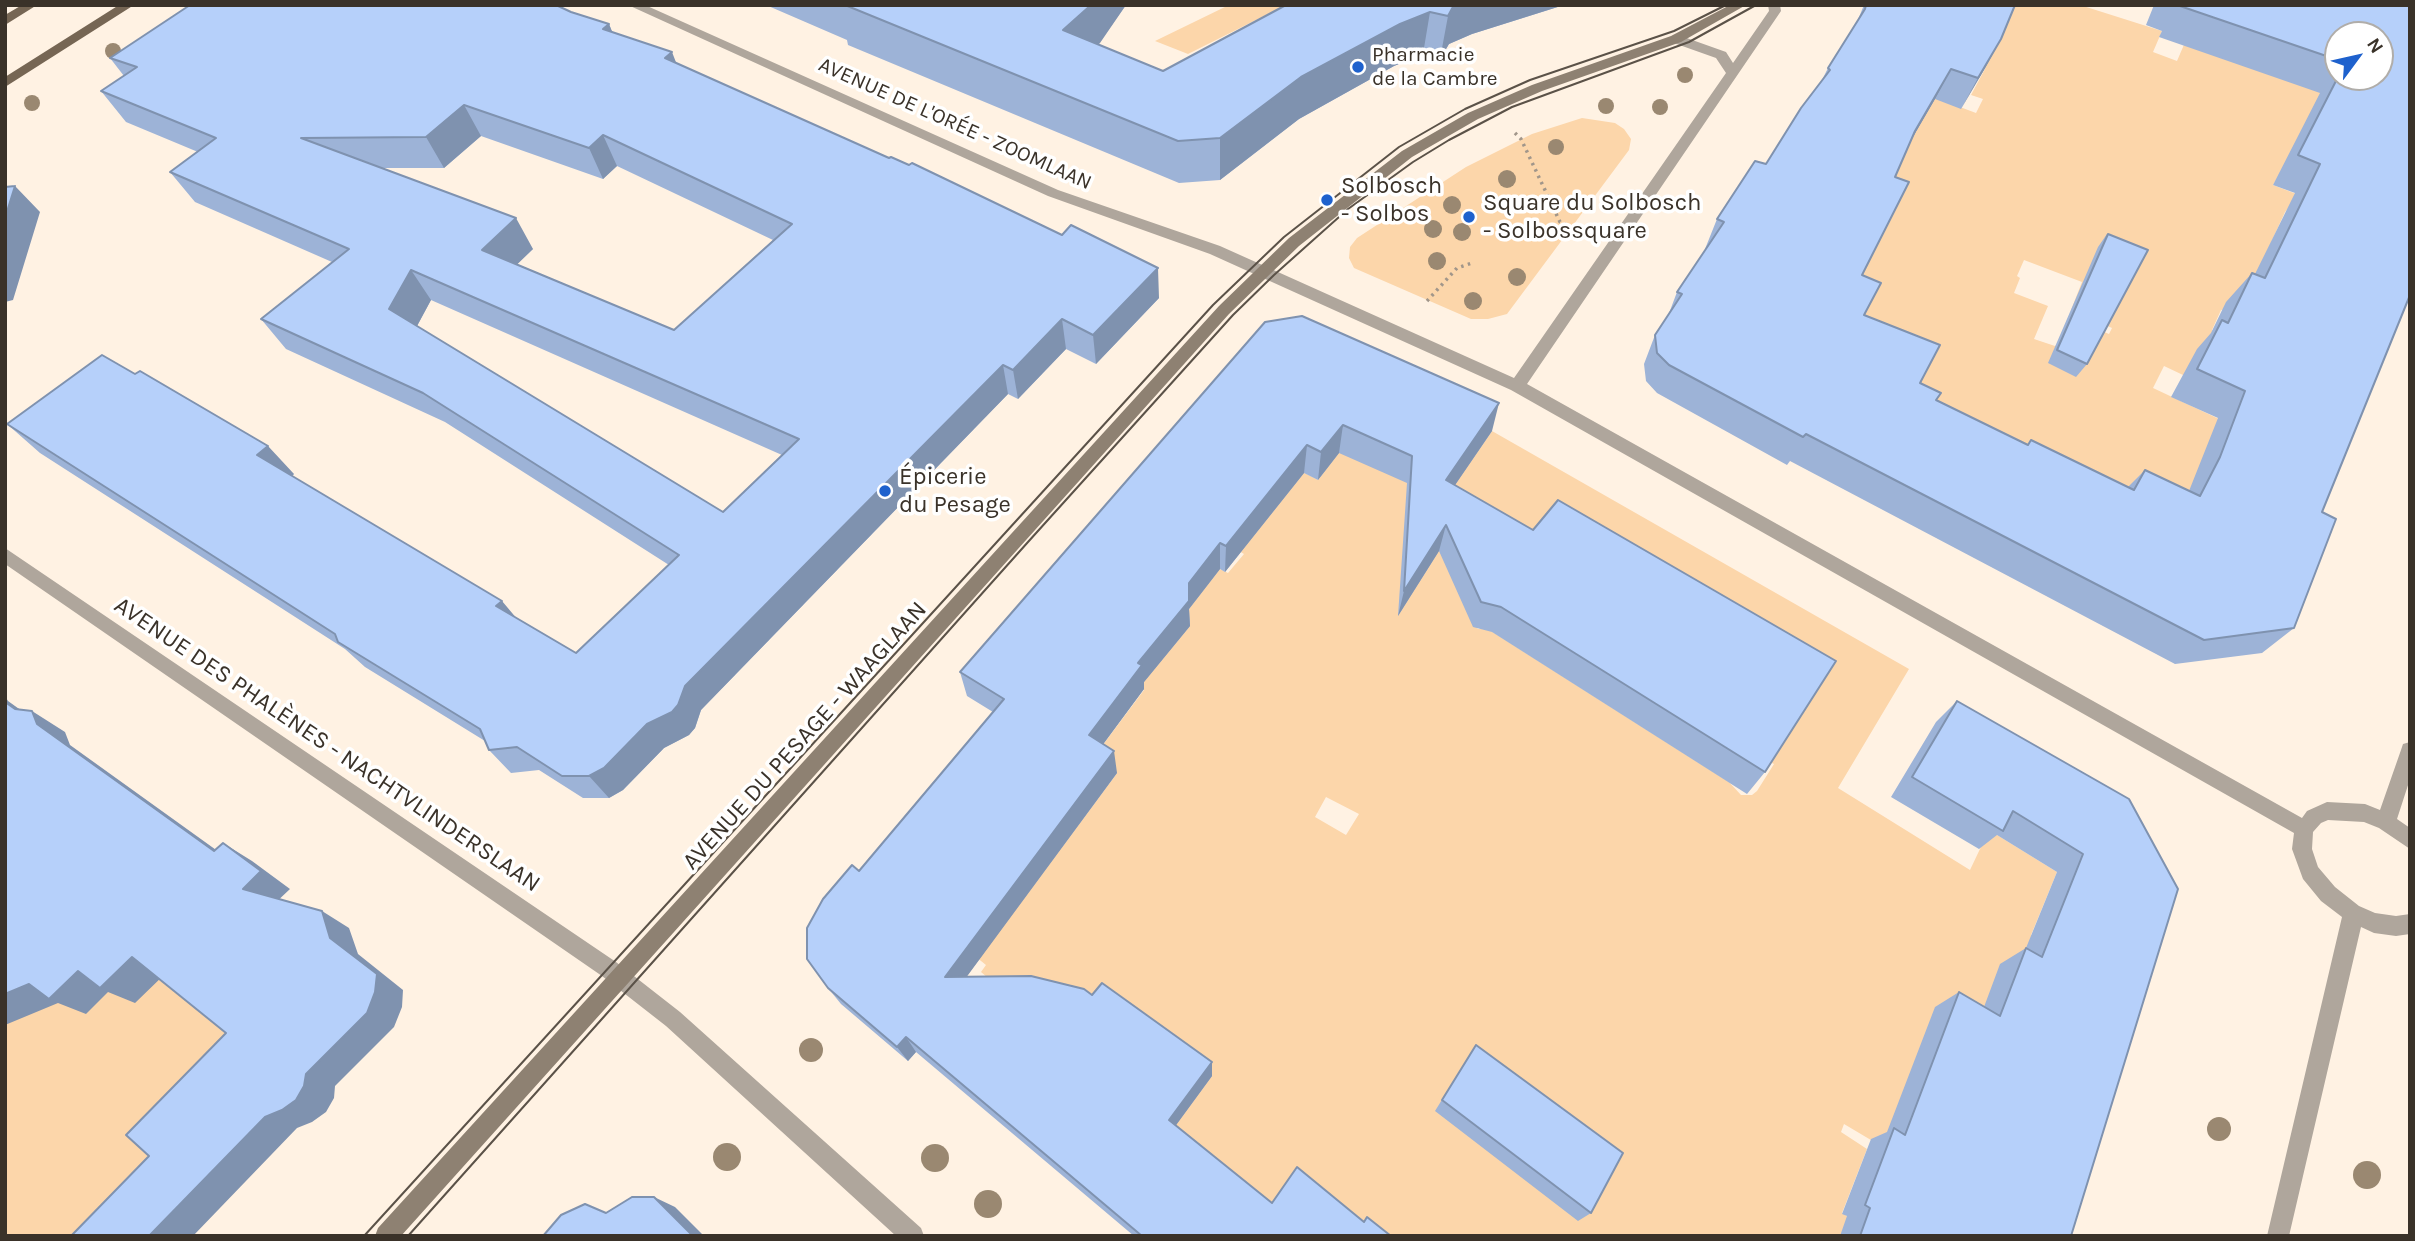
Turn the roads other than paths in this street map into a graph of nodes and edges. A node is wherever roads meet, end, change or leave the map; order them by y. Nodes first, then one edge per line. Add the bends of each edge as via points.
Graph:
1 (31, 5) edge
2 (128, 5) edge
3 (634, 5) edge
4 (1740, 5) edge
5 (1774, 5) edge
6 (5, 21) edge
7 (1675, 39) junction
8 (1732, 72) junction
9 (5, 83) edge
10 (1263, 271) junction
11 (1517, 386) junction
12 (5, 555) edge
13 (2410, 750) edge
14 (2386, 822) junction
15 (2304, 829) junction
16 (2410, 840) edge
17 (2352, 913) junction
18 (2410, 924) edge
19 (620, 977) junction
20 (386, 1236) edge
21 (913, 1236) edge
22 (2278, 1236) edge

1 - 6 main road
2 - 9 main road
3 - 10 street, AVENUE DE L'ORÉE - ZOOMLAAN via 1053,193
4 - 7 street
5 - 8 street via 1775,11
7 - 8 street via 1721,55
7 - 10 street via 1537,88 1441,134 1343,202
8 - 11 street
10 - 11 street
10 - 19 street, AVENUE DU PESAGE - WAAGLAAN
11 - 15 street
12 - 19 street, AVENUE DES PHALÈNES - NACHTVLINDERSLAAN
13 - 14 street
14 - 15 street via 2365,813 2327,811
14 - 16 street
15 - 17 street via 2302,849 2310,872
17 - 18 street via 2374,923
17 - 22 street
19 - 20 street, AVENUE DU PESAGE - WAAGLAAN
19 - 21 street, AVENUE DES PHALÈNES - NACHTVLINDERSLAAN via 673,1019

